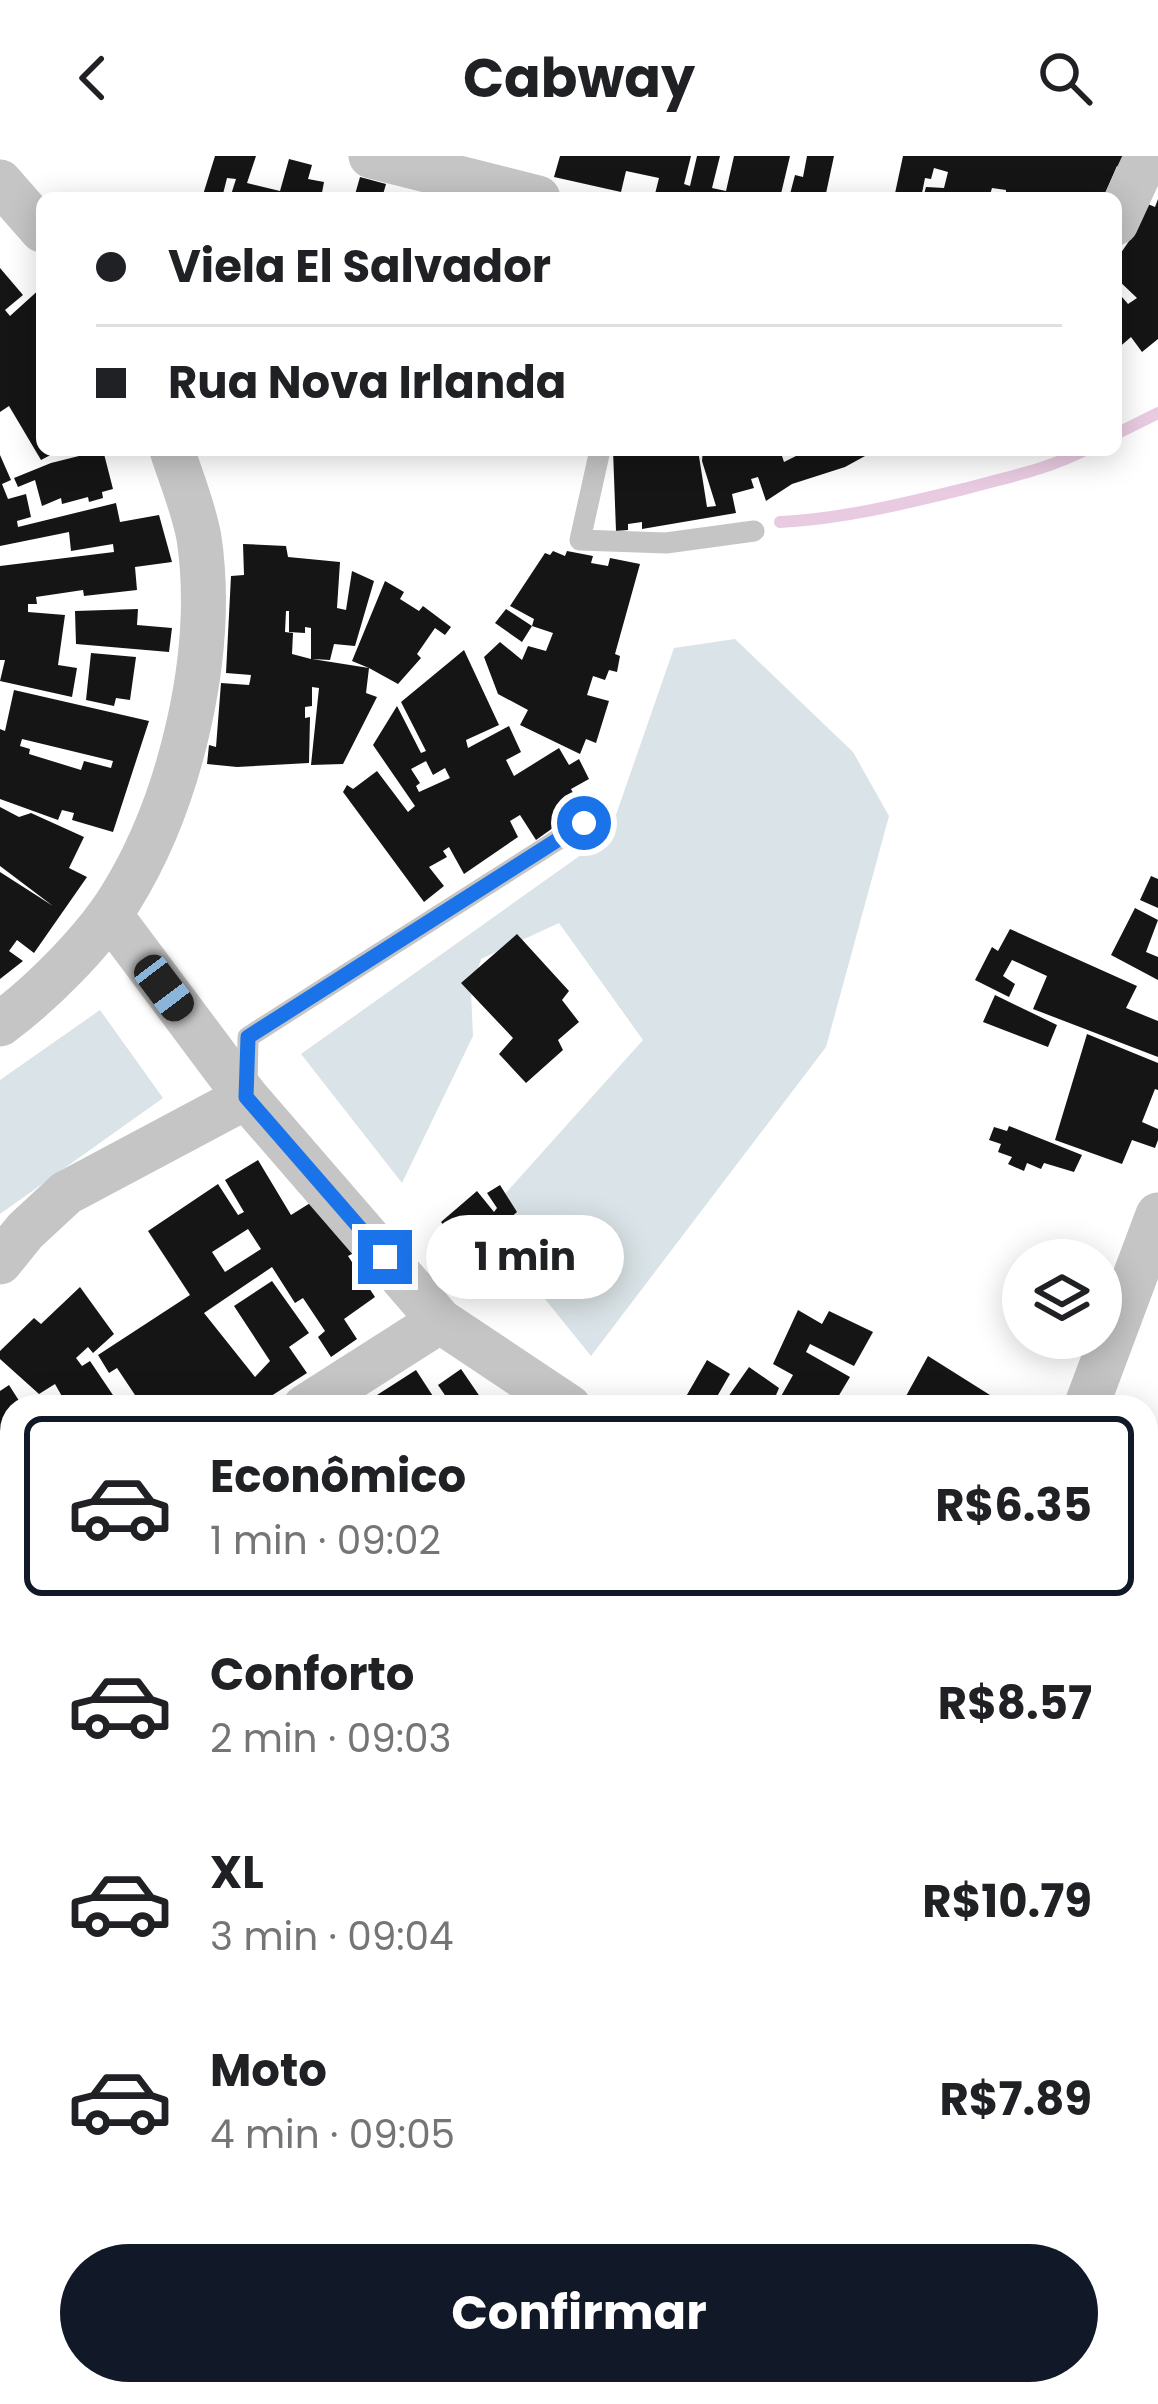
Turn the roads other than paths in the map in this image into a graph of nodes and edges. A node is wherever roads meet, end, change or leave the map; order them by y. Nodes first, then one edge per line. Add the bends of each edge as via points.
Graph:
1 (371, 156) edge
2 (1147, 156) edge
3 (0, 182) edge
4 (514, 192) edge
5 (1122, 210) edge
6 (36, 223) edge
7 (174, 456) edge
8 (599, 456) edge
9 (754, 531) dead end
10 (584, 823) dead end
11 (110, 915) junction
12 (0, 1024) edge
13 (246, 1097) junction
14 (1158, 1214) edge
15 (0, 1262) edge
16 (440, 1321) junction
17 (324, 1395) edge
18 (550, 1395) edge
19 (1090, 1395) edge

1 - 4 street
2 - 5 street
3 - 6 street
7 - 11 street via 199,536 203,608 194,699 146,852
8 - 9 lane via 580,540 666,543
10 - 13 lane via 248,1037
11 - 12 street
11 - 13 street
13 - 15 street via 66,1193
13 - 16 street
14 - 19 street
16 - 17 street
16 - 18 street

